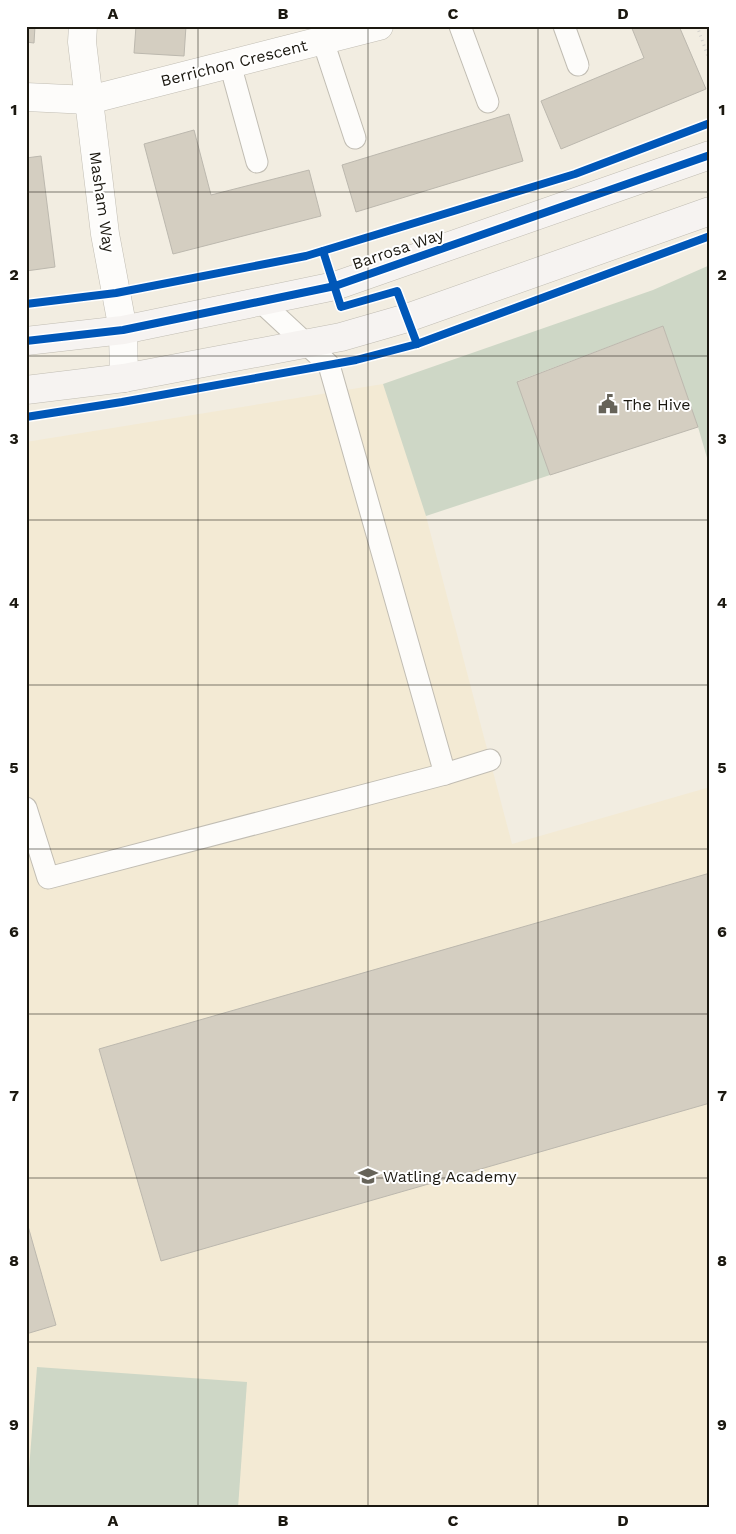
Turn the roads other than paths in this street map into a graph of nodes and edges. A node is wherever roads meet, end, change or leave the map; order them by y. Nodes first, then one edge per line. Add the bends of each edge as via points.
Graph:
1 (83, 26) edge
2 (379, 26) edge
3 (460, 26) edge
4 (564, 26) edge
5 (323, 41) junction
6 (230, 64) junction
7 (578, 65) dead end
8 (26, 97) edge
9 (89, 100) junction
10 (488, 102) dead end
11 (355, 138) dead end
12 (710, 156) edge
13 (257, 162) dead end
14 (710, 211) edge
15 (260, 302) junction
16 (123, 330) junction
17 (26, 341) edge
18 (305, 344) junction
19 (124, 378) junction
20 (26, 390) edge
21 (490, 760) dead end
22 (445, 774) junction
23 (26, 808) edge

1 - 9 street, Masham Way
2 - 5 street, Berrichon Crescent
3 - 10 lane
4 - 7 lane
5 - 6 street, Berrichon Crescent
5 - 11 lane
6 - 9 street, Berrichon Crescent
6 - 13 lane
8 - 9 street, Berrichon Crescent
9 - 16 street, Masham Way via 105,234
12 - 15 street, Barrosa Way via 335,286
14 - 18 street via 407,318
15 - 16 street, Barrosa Way
15 - 18 lane
16 - 17 street, Barrosa Way
16 - 19 street, Masham Way
18 - 19 street
18 - 22 lane via 329,365
19 - 20 street
21 - 22 lane
22 - 23 lane via 48,878

